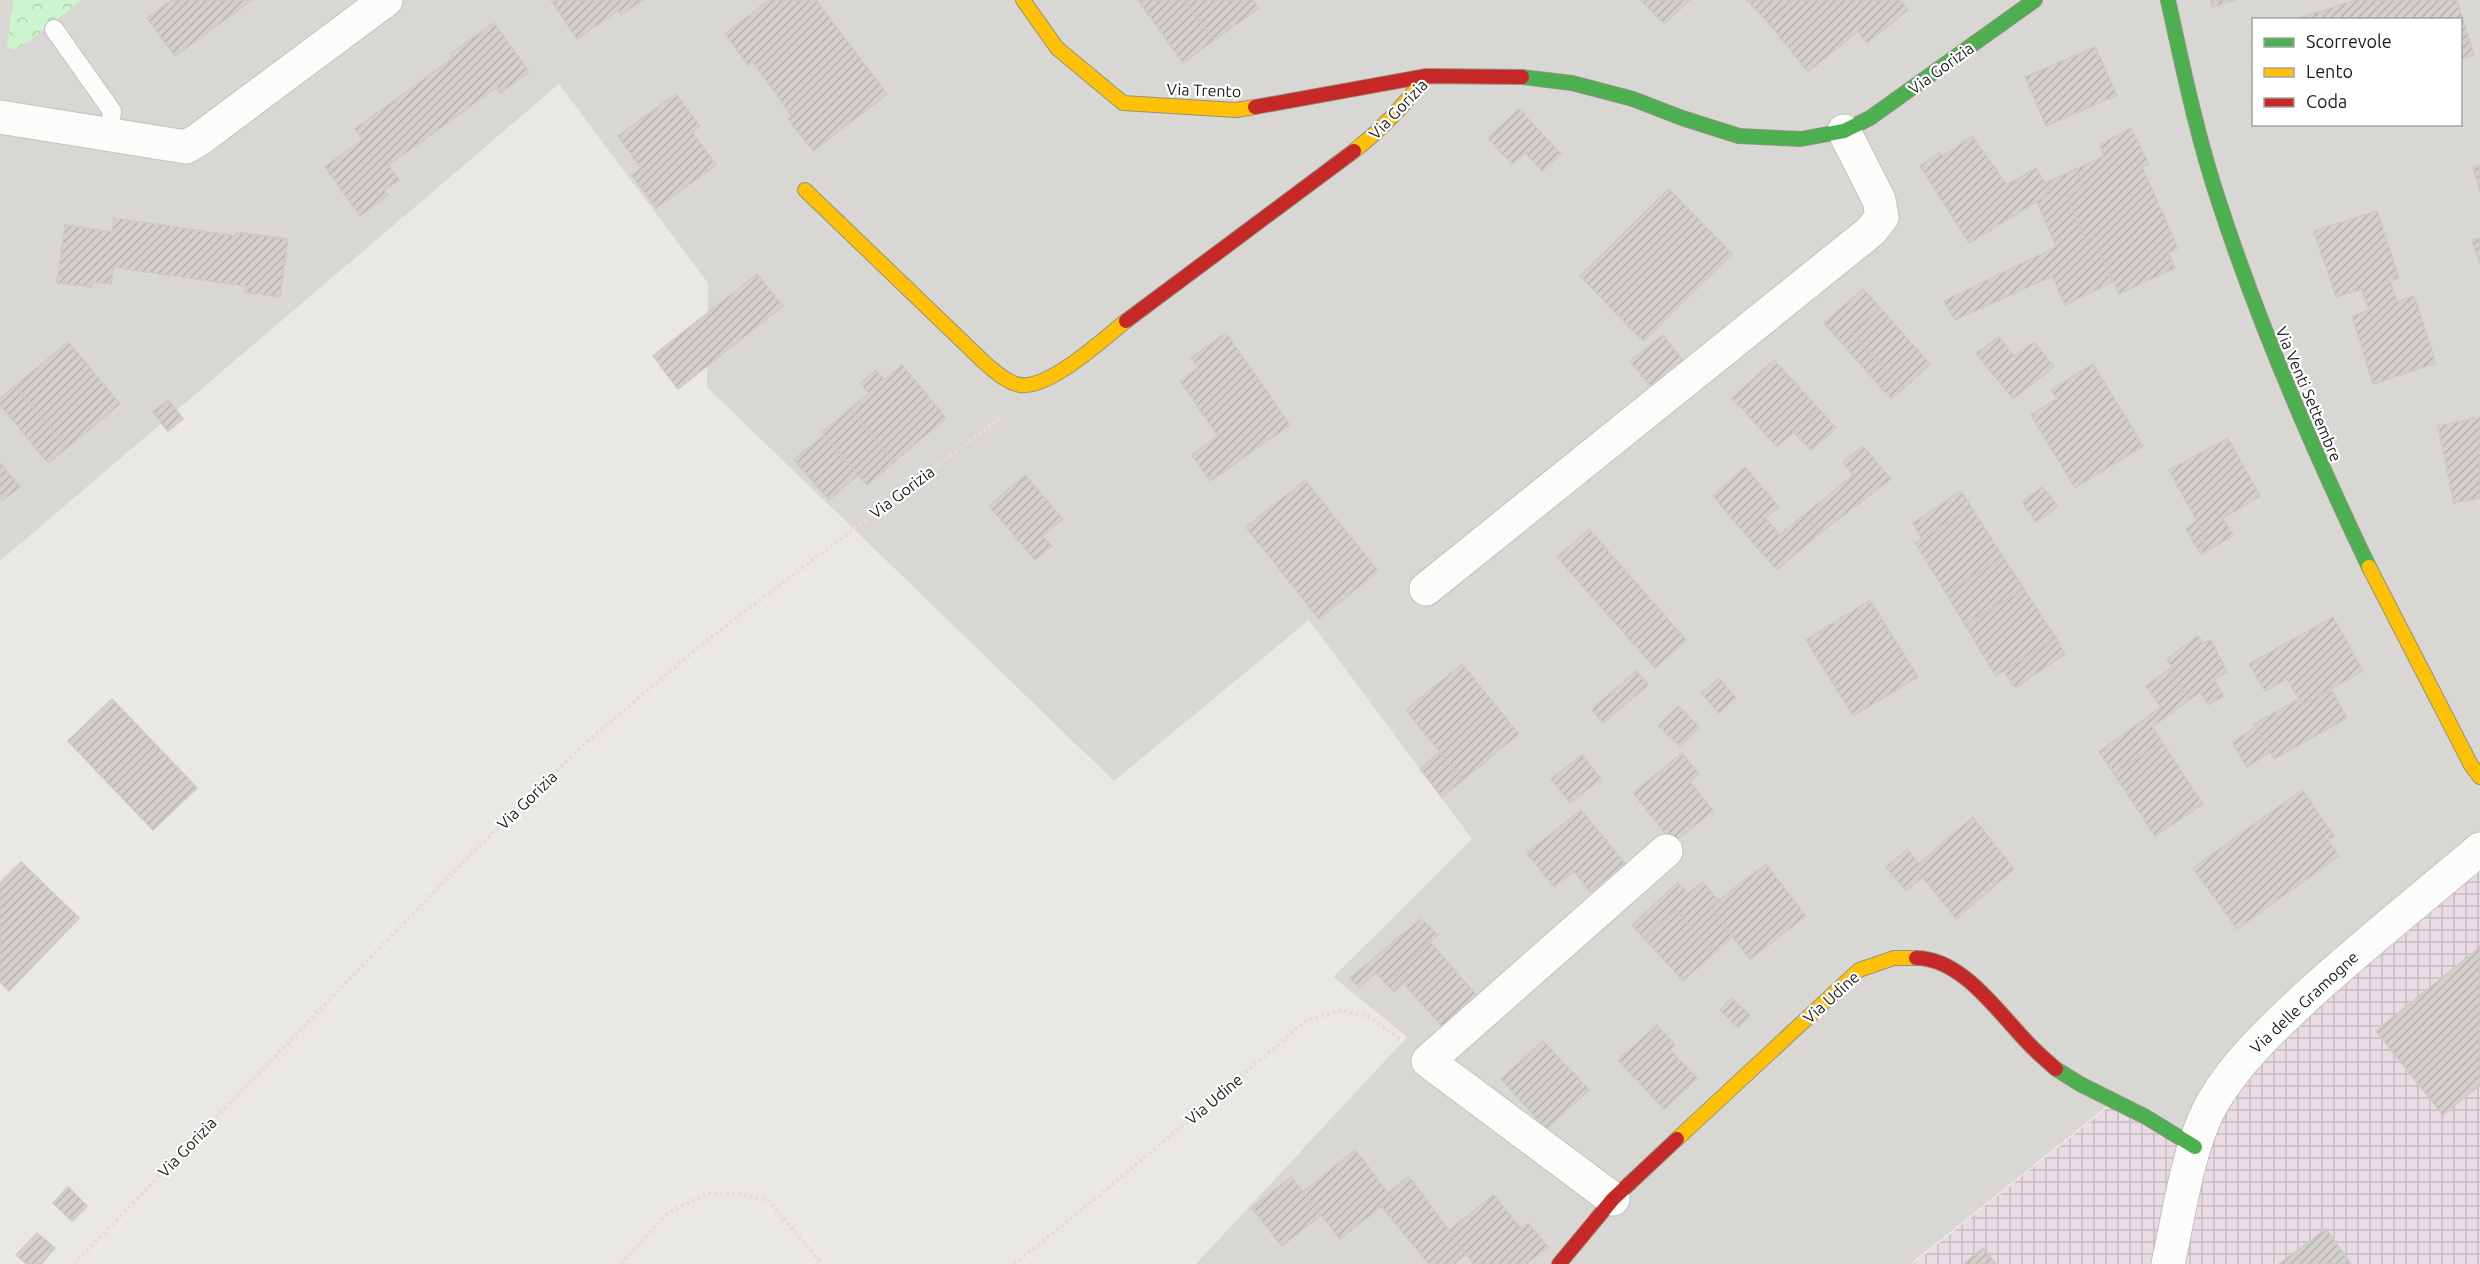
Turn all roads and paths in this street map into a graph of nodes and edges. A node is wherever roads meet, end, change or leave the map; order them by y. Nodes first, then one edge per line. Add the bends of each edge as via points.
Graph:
1 (386, 0) edge
2 (1023, 0) edge
3 (2035, 0) edge
4 (2168, 0) edge
5 (54, 29) dead end
6 (1426, 76) junction
7 (0, 117) edge
8 (1844, 131) junction
9 (110, 135) junction
10 (805, 190) dead end
11 (1023, 387) junction
12 (1426, 589) dead end
13 (2480, 777) edge
14 (2480, 849) edge
15 (1666, 851) dead end
16 (1428, 1061) junction
17 (2195, 1147) junction
18 (1613, 1199) junction
19 (74, 1264) edge
20 (621, 1264) edge
21 (822, 1264) edge
22 (1014, 1264) edge
23 (1559, 1264) edge
24 (2168, 1264) edge

1 - 9 street via 186,147
2 - 6 street, Via Trento via 1057,48 1123,103 1236,110
3 - 8 street, Via Gorizia via 1902,97
4 - 13 street, Via Venti Settembre via 2177,50 2213,186 2276,364 2406,643
5 - 9 lane via 112,111
6 - 8 street, Via Gorizia via 1512,76 1572,83 1633,99 1739,136 1801,139
6 - 11 street, Via Gorizia via 1403,107 1371,138 1060,370 1039,383
7 - 9 street
8 - 12 street via 1879,200 1882,217 1871,231
10 - 11 street via 986,363 1003,378
11 - 19 path, Via Gorizia via 1010,410 706,641 583,745 463,862
14 - 17 street, Via delle Gramogne via 2262,1037 2212,1103
15 - 16 street
16 - 18 street
16 - 22 path, Via Udine via 1371,1018 1343,1010 1307,1020
17 - 18 street, Via Udine via 2058,1071 1983,993 1945,964 1899,955 1859,970
17 - 24 street, Via delle Gramogne
18 - 23 street, Via Udine
20 - 21 path via 669,1212 707,1194 738,1192 769,1201

